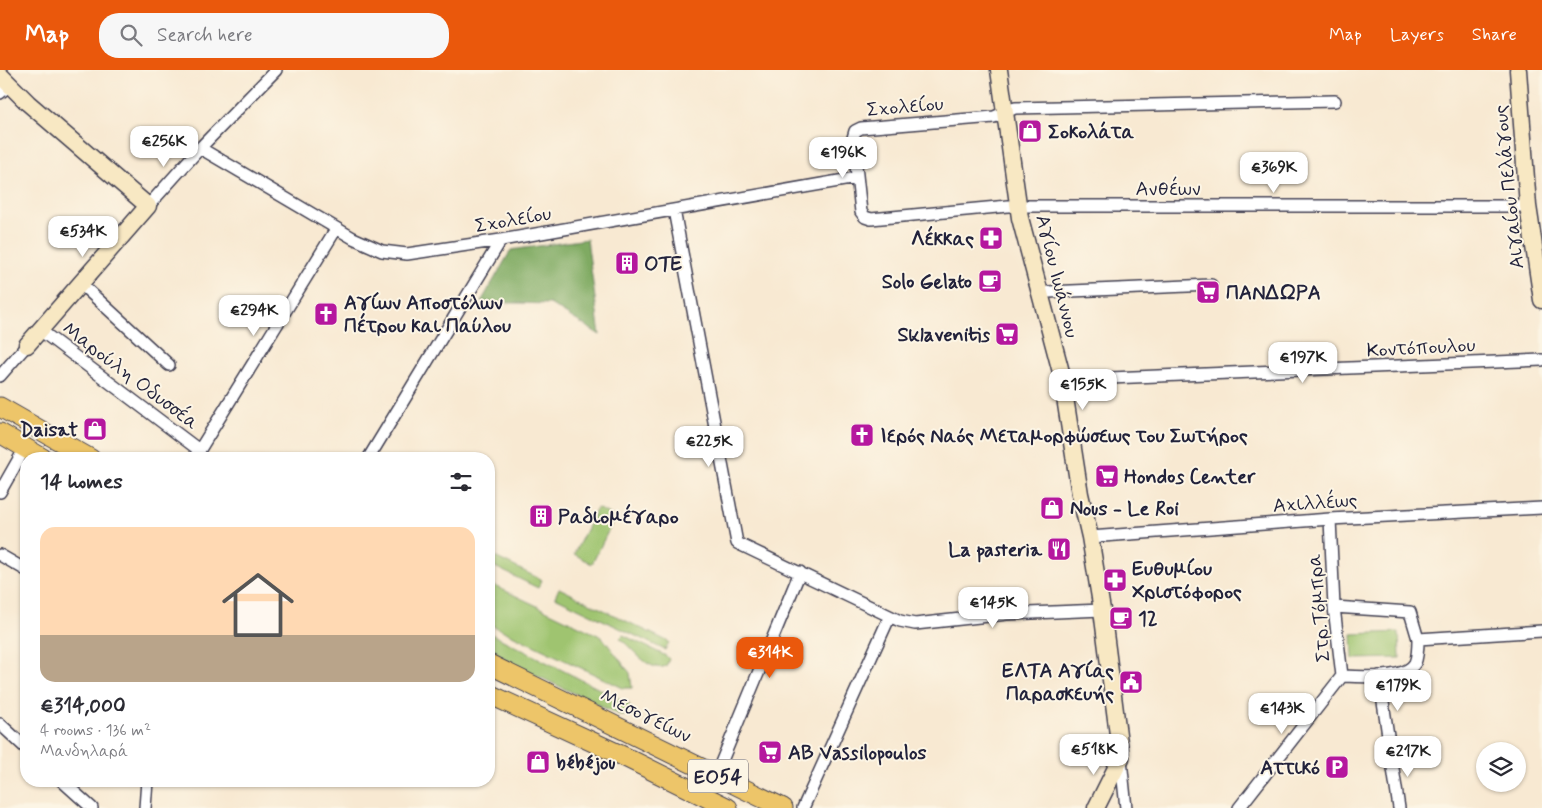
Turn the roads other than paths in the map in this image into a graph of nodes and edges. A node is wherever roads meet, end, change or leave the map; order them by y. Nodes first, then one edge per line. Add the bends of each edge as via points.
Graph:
1 (276, 70) edge
2 (999, 70) edge
3 (1518, 70) edge
4 (3, 84) edge
5 (1335, 100) dead end
6 (1005, 112) junction
7 (200, 148) junction
8 (856, 178) junction
9 (148, 206) junction
10 (1019, 206) junction
11 (1528, 206) junction
12 (674, 210) junction
13 (336, 229) junction
14 (501, 240) junction
15 (81, 284) junction
16 (1211, 285) dead end
17 (1048, 292) dead end
18 (1542, 300) edge
19 (40, 330) junction
20 (27, 345) joint
21 (1542, 360) edge
22 (169, 365) dead end
23 (0, 376) edge
24 (1062, 380) junction
25 (0, 406) edge
26 (0, 434) edge
27 (26, 448) junction
28 (24, 452) edge
29 (33, 452) edge
30 (79, 452) edge
31 (192, 452) edge
32 (198, 452) edge
33 (372, 452) edge
34 (20, 458) edge
35 (0, 492) edge
36 (1542, 508) edge
37 (1330, 519) junction
38 (1090, 538) junction
39 (0, 555) edge
40 (20, 567) edge
41 (800, 572) junction
42 (1334, 607) junction
43 (1102, 610) junction
44 (890, 618) junction
45 (1542, 631) edge
46 (1418, 639) junction
47 (495, 667) edge
48 (1342, 676) junction
49 (1380, 676) junction
50 (495, 697) edge
51 (0, 724) edge
52 (20, 742) edge
53 (1121, 758) junction
54 (716, 775) junction
55 (69, 787) edge
56 (147, 787) edge
57 (92, 808) edge
58 (145, 808) edge
59 (728, 808) edge
60 (783, 808) edge
61 (803, 808) edge
62 (1096, 808) edge
63 (1126, 808) edge
64 (1239, 808) edge
65 (1399, 808) edge

1 - 7 street
2 - 6 street, Αγίου Ιωάννου
3 - 11 street, Αιγαίου Πελάγους
4 - 9 street
5 - 6 street via 1014,108
6 - 8 street, Σχολείου via 994,117 858,129 853,138
6 - 10 street, Αγίου Ιωάννου
7 - 9 street
7 - 13 street, Σχολείου
8 - 10 street, Σχολείου via 861,212 868,219
8 - 12 street, Σχολείου
9 - 15 street
10 - 11 street, Ανθέων
10 - 24 street, Αγίου Ιωάννου
11 - 18 street, Αιγαίου Πελάγους
12 - 14 street, Σχολείου
12 - 41 street via 736,538 741,546
13 - 14 street, Σχολείου via 369,246 407,254
13 - 32 street
14 - 33 street
15 - 19 street
15 - 22 street
16 - 17 street, Αγίου Ιωάννου
19 - 20 street
19 - 31 street, Μαρούλη Οδυσσέα
20 - 23 street
21 - 24 street, Κοντόπουλου
24 - 38 street, Αγίου Ιωάννου
25 - 30 main road
26 - 27 main road
27 - 28 street
27 - 29 main road
34 - 35 street
36 - 37 street, Αχιλλέως
37 - 38 street, Αχιλλέως
37 - 42 street, Στρ.Τόμπρα
38 - 43 street, Αγίου Ιωάννου
39 - 40 street
41 - 44 street
41 - 54 street
42 - 46 street via 1410,612
42 - 48 street, Στρ.Τόμπρα
43 - 44 street via 1007,614 915,624
43 - 53 street, Αγίου Ιωάννου
44 - 61 street
45 - 46 street
46 - 49 street via 1414,664 1399,673
47 - 54 main road, Μεσογείων / ΕΟ54
48 - 49 street
48 - 64 street, Στρ.Τόμπρα
49 - 65 street
50 - 59 main road, ΕΟ54
51 - 52 street
53 - 62 street
53 - 63 street, Αγίου Ιωάννου
54 - 60 main road, Μεσογείων / ΕΟ54
55 - 57 street
56 - 58 street

